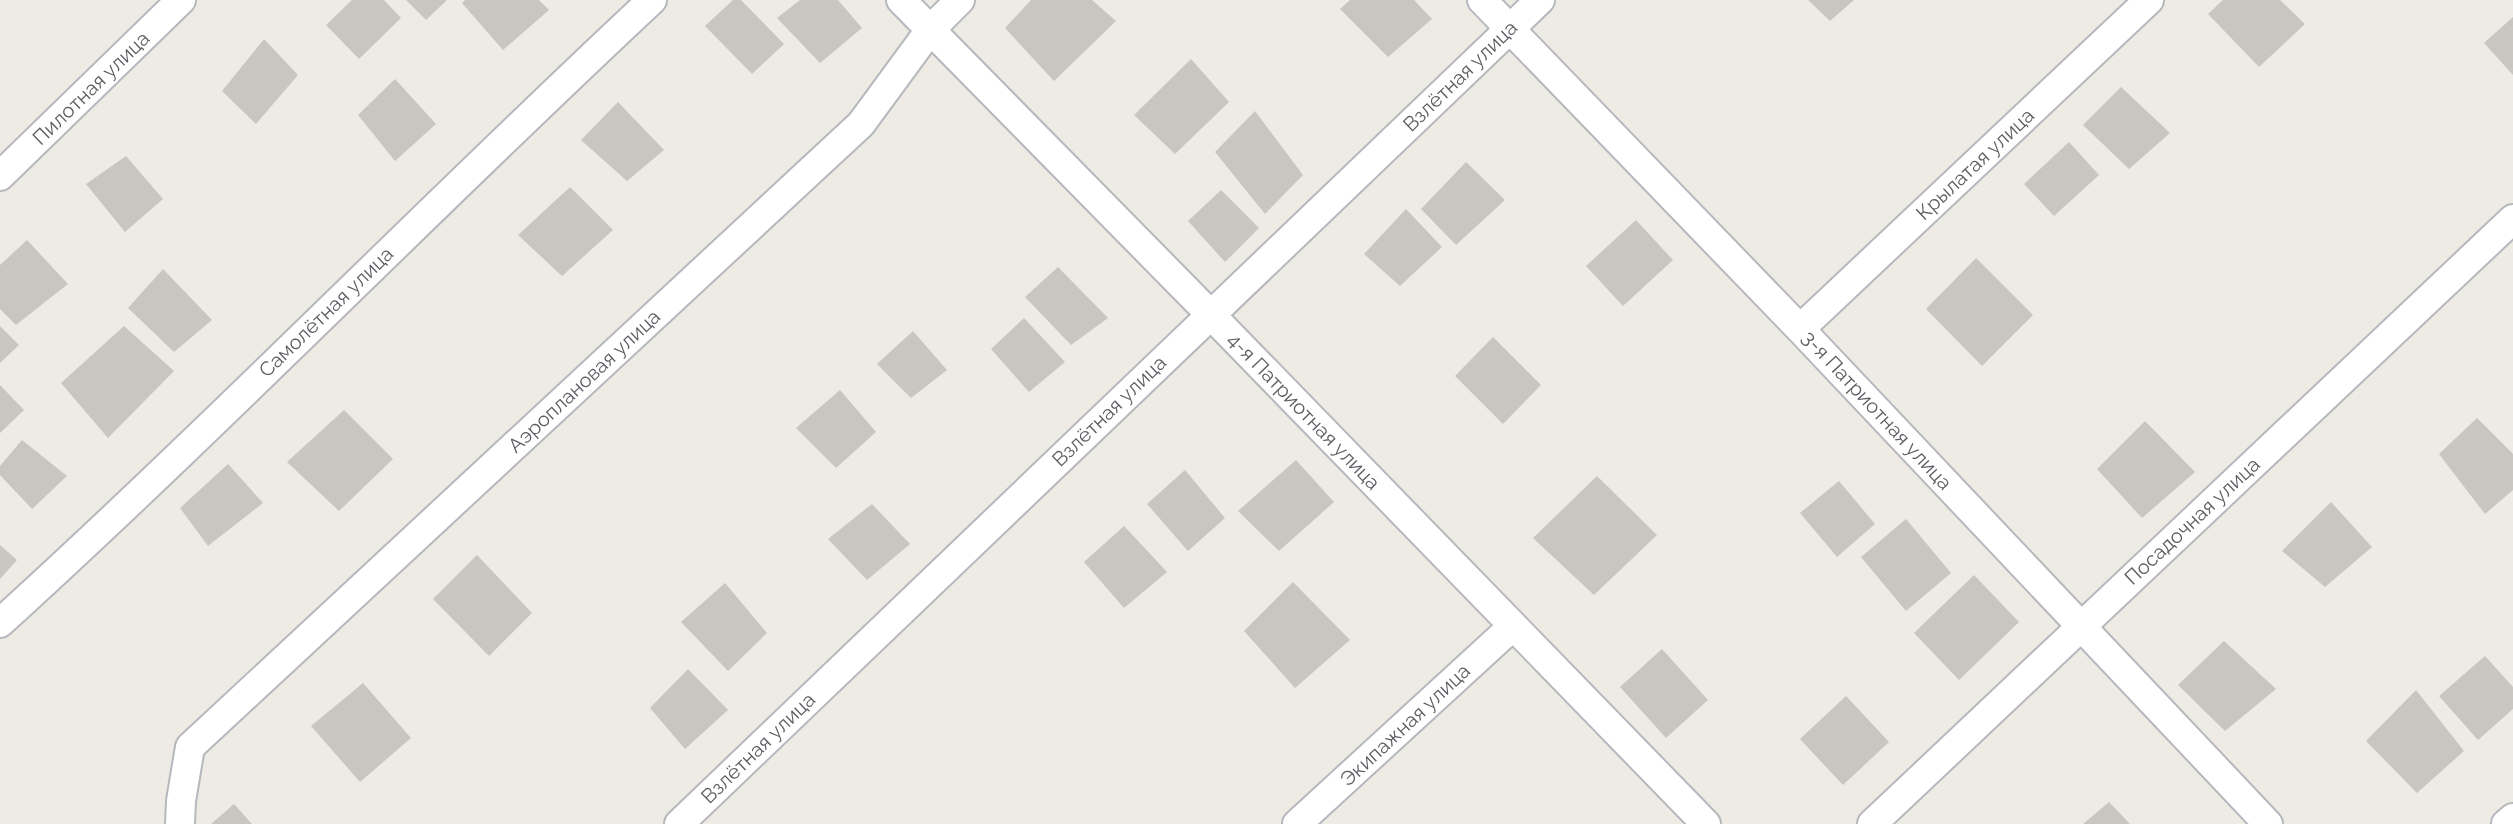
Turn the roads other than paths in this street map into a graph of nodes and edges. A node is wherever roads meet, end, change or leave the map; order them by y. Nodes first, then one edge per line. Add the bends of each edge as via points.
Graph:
1 (182, 0) edge
2 (652, 0) edge
3 (901, 0) edge
4 (960, 0) edge
5 (1482, 0) edge
6 (1540, 0) edge
7 (2149, 0) edge
8 (1509, 29) junction
9 (930, 30) junction
10 (0, 176) edge
11 (2513, 219) edge
12 (1210, 314) junction
13 (1800, 329) junction
14 (0, 624) edge
15 (1513, 626) junction
16 (2080, 626) junction
17 (2513, 818) edge
18 (180, 824) edge
19 (679, 824) edge
20 (1297, 824) edge
21 (1706, 824) edge
22 (1872, 824) edge
23 (2268, 824) edge
24 (2506, 824) edge

1 - 10 street, Пилотная улица
2 - 14 street, Самолётная улица
3 - 9 street, 4-я Патриотная улица
4 - 9 street, Аэроплановая улица
5 - 8 street, 3-я Патриотная улица
6 - 8 street, Взлётная улица
7 - 13 street, Крылатая улица
8 - 12 street, Взлётная улица
8 - 13 street, 3-я Патриотная улица
9 - 12 street, 4-я Патриотная улица
9 - 18 street, Аэроплановая улица via 861,124 190,747
11 - 16 street, Посадочная улица
12 - 15 street, 4-я Патриотная улица
12 - 19 street, Взлётная улица
13 - 16 street, 3-я Патриотная улица
15 - 20 street, Экипажная улица
15 - 21 street, 4-я Патриотная улица
16 - 22 street, Посадочная улица
16 - 23 street, 3-я Патриотная улица
17 - 24 street

